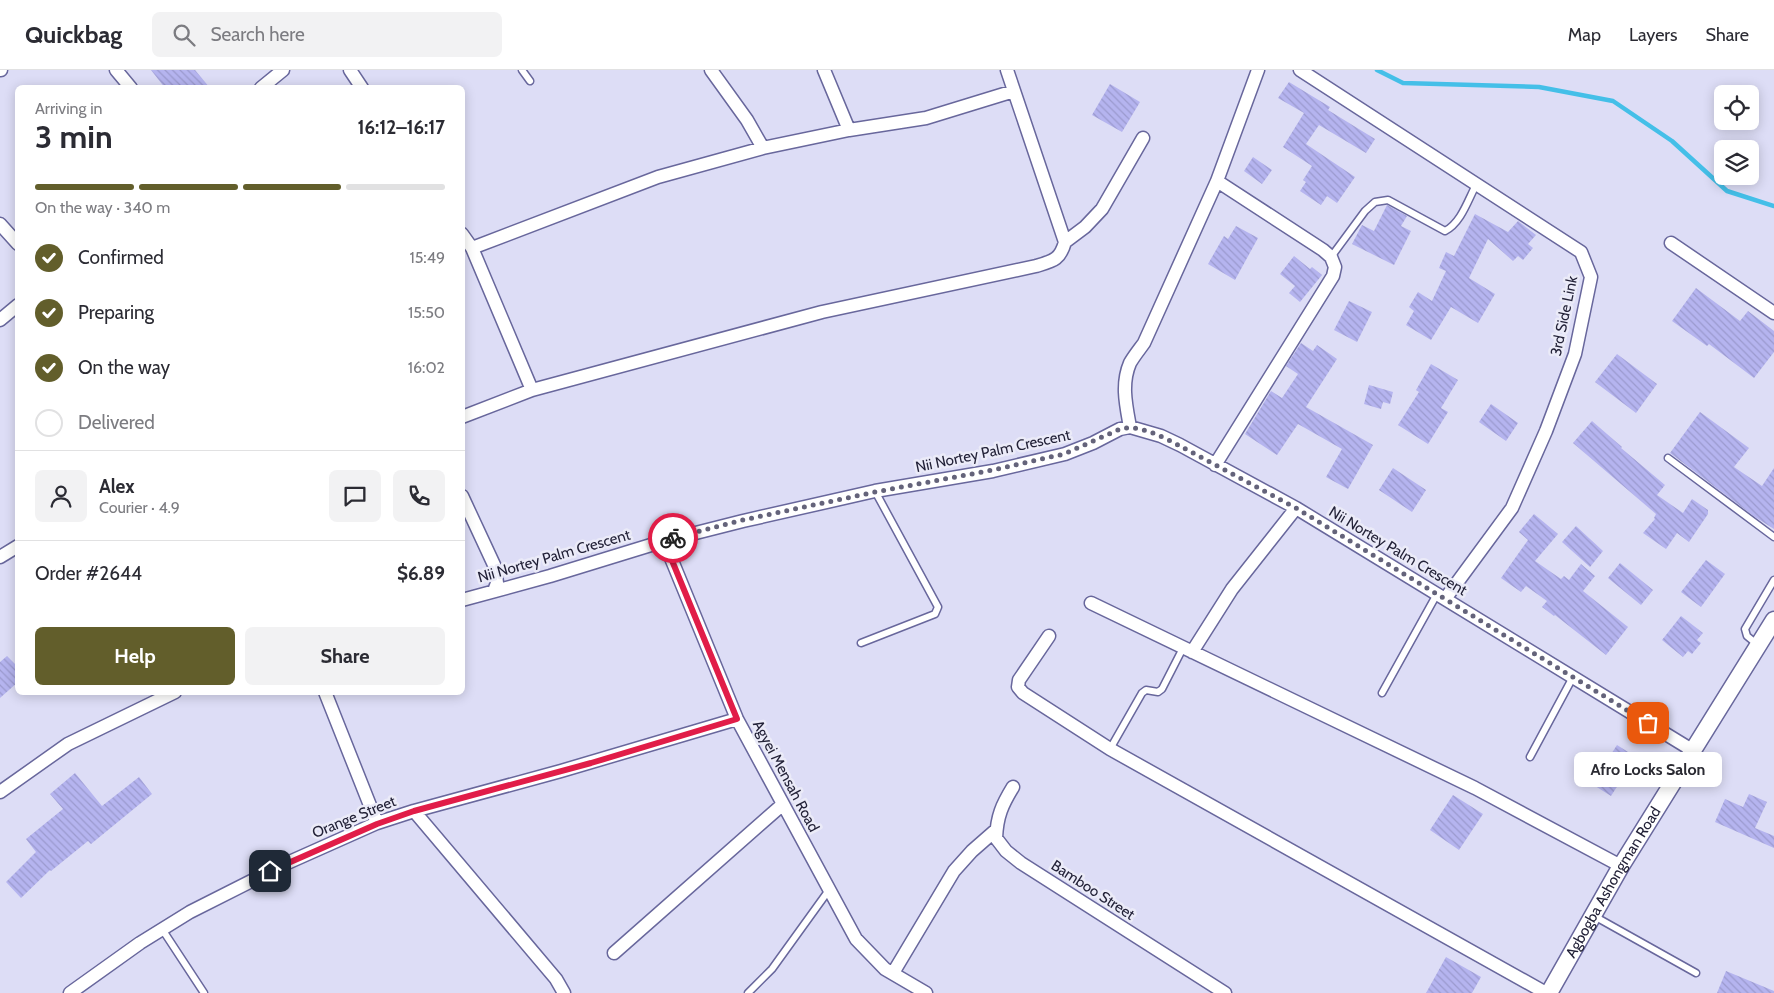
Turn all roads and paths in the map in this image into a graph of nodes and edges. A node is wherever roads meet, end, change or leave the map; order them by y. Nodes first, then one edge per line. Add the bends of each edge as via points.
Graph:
1 (116, 70) edge
2 (283, 70) edge
3 (350, 70) edge
4 (522, 70) edge
5 (711, 70) edge
6 (824, 70) edge
7 (1007, 70) edge
8 (1258, 70) edge
9 (1300, 70) edge
10 (530, 81) dead end
11 (128, 85) edge
12 (265, 85) edge
13 (360, 85) edge
14 (1014, 91) junction
15 (850, 130) junction
16 (1143, 138) dead end
17 (763, 148) junction
18 (1217, 180) junction
19 (1476, 185) junction
20 (0, 224) edge
21 (465, 238) edge
22 (15, 241) edge
23 (1065, 242) junction
24 (1671, 244) dead end
25 (472, 248) junction
26 (1331, 257) junction
27 (15, 308) edge
28 (1774, 313) edge
29 (0, 320) edge
30 (532, 390) junction
31 (465, 416) edge
32 (1130, 427) junction
33 (1668, 458) dead end
34 (1215, 465) junction
35 (875, 492) junction
36 (465, 502) edge
37 (1296, 508) junction
38 (1774, 537) edge
39 (664, 541) junction
40 (15, 548) edge
41 (0, 558) edge
42 (1774, 580) edge
43 (494, 591) junction
44 (1441, 596) junction
45 (465, 599) edge
46 (1091, 603) dead end
47 (1774, 620) edge
48 (1049, 636) dead end
49 (861, 643) dead end
50 (1758, 646) junction
51 (1188, 650) junction
52 (1573, 676) junction
53 (1382, 693) dead end
54 (169, 695) edge
55 (326, 695) edge
56 (737, 719) junction
57 (1110, 749) junction
58 (1692, 750) junction
59 (1530, 757) dead end
60 (1014, 786) dead end
61 (0, 792) edge
62 (782, 805) junction
63 (414, 811) junction
64 (377, 824) junction
65 (996, 830) junction
66 (1621, 866) junction
67 (829, 890) junction
68 (1593, 915) junction
69 (162, 929) junction
70 (614, 953) dead end
71 (893, 973) junction
72 (1696, 973) dead end
73 (70, 993) edge
74 (204, 993) edge
75 (564, 993) edge
76 (748, 993) edge
77 (926, 993) edge
78 (1224, 993) edge
79 (1548, 993) edge

1 - 11 street
2 - 12 street
3 - 13 street
4 - 10 lane
5 - 17 street via 748,120
6 - 15 street
7 - 14 street
8 - 18 street
9 - 19 street, 3rd Side Link
14 - 15 street via 926,118
14 - 23 street
15 - 17 street
16 - 23 street via 1102,209
17 - 25 street via 658,178
18 - 26 street
18 - 32 street via 1144,343 1130,363 1125,380
19 - 26 lane via 1457,222 1445,231 1388,200 1375,202
19 - 44 street, 3rd Side Link via 1581,252 1592,277 1575,354 1512,508
20 - 22 street
21 - 25 street
23 - 30 street via 1063,251 1054,261 1036,266 822,312
24 - 28 street
25 - 30 street
26 - 34 street via 1335,267 1332,276
27 - 29 street
30 - 31 street
32 - 34 street, Nii Nortey Palm Crescent via 1161,436
32 - 35 street, Nii Nortey Palm Crescent via 1064,454
33 - 38 lane
34 - 37 street, Nii Nortey Palm Crescent
35 - 39 street, Nii Nortey Palm Crescent via 743,520
35 - 49 lane via 938,607 935,614
36 - 43 street via 495,567 498,583
37 - 44 street, Nii Nortey Palm Crescent
37 - 51 street
39 - 43 street, Nii Nortey Palm Crescent
39 - 56 street, Agyei Mensah Road
40 - 41 street
42 - 50 lane via 1745,629 1747,636
43 - 45 street, Nii Nortey Palm Crescent
44 - 52 street, Nii Nortey Palm Crescent
44 - 53 lane
46 - 51 street
47 - 50 street, Agbogba Ashongman Road
48 - 57 street via 1019,680 1018,687
50 - 58 street, Agbogba Ashongman Road
51 - 57 lane via 1158,692 1146,690 1142,693
51 - 66 street via 1475,788
52 - 58 street, Nii Nortey Palm Crescent
52 - 59 lane
54 - 61 street via 68,744
55 - 64 street
56 - 62 street, Agyei Mensah Road
56 - 63 street, Orange Street via 596,762
57 - 79 street
58 - 66 street, Agbogba Ashongman Road
60 - 65 street via 1002,805
62 - 67 street, Agyei Mensah Road
62 - 70 street
63 - 64 street, Orange Street
63 - 75 street via 556,979
64 - 69 street, Orange Street via 285,864
65 - 71 street via 954,871
65 - 78 street, Bamboo Street via 996,838 1021,863
66 - 68 street, Agbogba Ashongman Road
67 - 71 street, Agyei Mensah Road via 856,940
67 - 76 lane via 772,969
68 - 72 lane
68 - 79 street, Agbogba Ashongman Road
69 - 73 street, Orange Street
69 - 74 lane
71 - 77 street, Agyei Mensah Road

